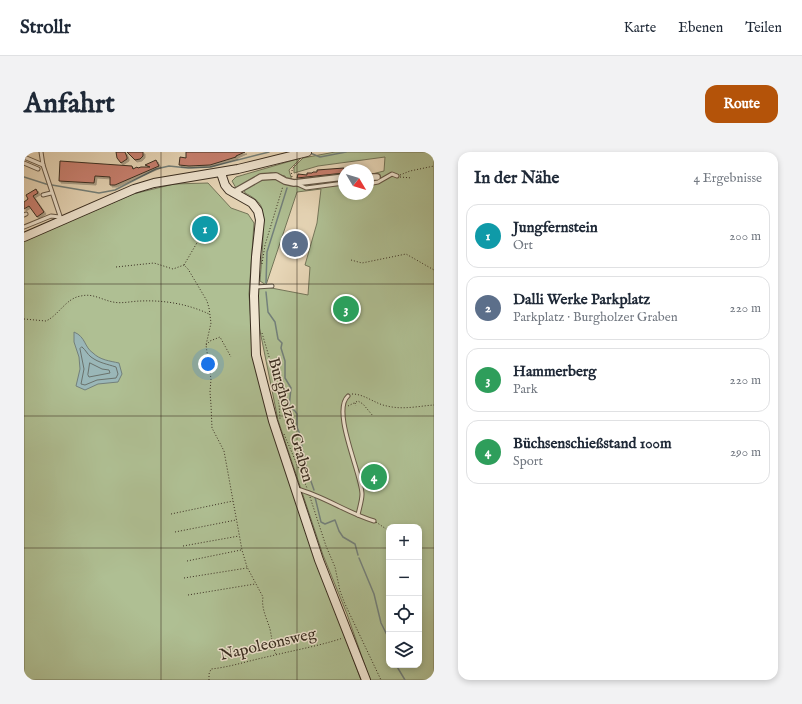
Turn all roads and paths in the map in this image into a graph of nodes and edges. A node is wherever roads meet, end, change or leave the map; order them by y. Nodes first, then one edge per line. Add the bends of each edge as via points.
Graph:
1 (41, 152) edge
2 (304, 153) edge
3 (24, 157) edge
4 (24, 163) edge
5 (43, 165) junction
6 (434, 166) edge
7 (38, 169) dead end
8 (221, 173) junction
9 (397, 176) junction
10 (338, 178) edge
11 (412, 178) dead end
12 (285, 181) junction
13 (294, 183) junction
14 (374, 183) edge
15 (338, 184) edge
16 (51, 192) junction
17 (233, 194) junction
18 (43, 195) dead end
19 (61, 218) junction
20 (24, 227) edge
21 (205, 229) dead end
22 (24, 237) edge
23 (351, 260) dead end
24 (184, 265) junction
25 (262, 267) dead end
26 (116, 268) dead end
27 (434, 270) edge
28 (272, 286) dead end
29 (254, 287) junction
30 (209, 314) junction
31 (24, 319) edge
32 (261, 329) dead end
33 (206, 345) junction
34 (231, 357) dead end
35 (348, 396) joint
36 (355, 402) junction
37 (434, 404) edge
38 (356, 406) dead end
39 (343, 407) junction
40 (373, 416) dead end
41 (280, 424) dead end
42 (283, 431) dead end
43 (295, 488) junction
44 (309, 492) junction
45 (234, 501) junction
46 (171, 514) dead end
47 (358, 516) junction
48 (236, 519) junction
49 (374, 521) joint
50 (386, 529) edge
51 (175, 532) dead end
52 (239, 536) junction
53 (182, 546) dead end
54 (242, 550) junction
55 (187, 561) dead end
56 (247, 567) junction
57 (184, 578) dead end
58 (256, 584) junction
59 (188, 595) dead end
60 (341, 639) dead end
61 (276, 654) junction
62 (209, 680) edge
63 (366, 680) edge
64 (380, 680) edge

1 - 5 lane
2 - 8 main road
2 - 13 path via 293,167 291,174
3 - 5 lane
4 - 7 lane
5 - 16 lane
6 - 9 path
8 - 17 main road via 225,185
8 - 19 main road via 154,183
9 - 11 path
9 - 14 lane via 392,174
10 - 13 street
12 - 13 street
12 - 17 street via 276,176 261,177
12 - 25 path via 267,239
13 - 15 lane via 306,188
16 - 18 lane
16 - 19 lane
17 - 29 main road, Burgholzer Graben via 252,203 258,211 260,220
19 - 20 lane via 51,216
19 - 22 main road
21 - 24 path
23 - 27 path via 362,263 406,254
24 - 26 path via 173,269 154,263
24 - 30 path via 207,302
28 - 29 lane
29 - 43 main road, Burgholzer Graben via 256,355 273,422
30 - 31 path via 171,303 123,303 81,296 46,321
30 - 33 path via 211,323
32 - 41 path via 278,388
33 - 34 path via 220,338
33 - 45 path via 211,379 212,428 224,451
35 - 37 path via 361,395 379,404 398,408
35 - 39 lane
36 - 38 path
36 - 39 path
36 - 40 path via 363,404
39 - 47 lane via 351,455 362,495
42 - 44 path
43 - 44 lane
43 - 63 main road, Burgholzer Graben via 319,560
44 - 47 lane
44 - 64 path via 335,567 340,591
45 - 46 path
45 - 48 path
47 - 49 lane
48 - 51 path
48 - 52 path
49 - 50 path
52 - 53 path
52 - 54 path
54 - 55 path
54 - 56 path
56 - 57 path
56 - 58 path
58 - 59 path
58 - 61 path via 263,597 262,602
60 - 61 path, Napoleonsweg
61 - 62 path, Napoleonsweg via 211,669

